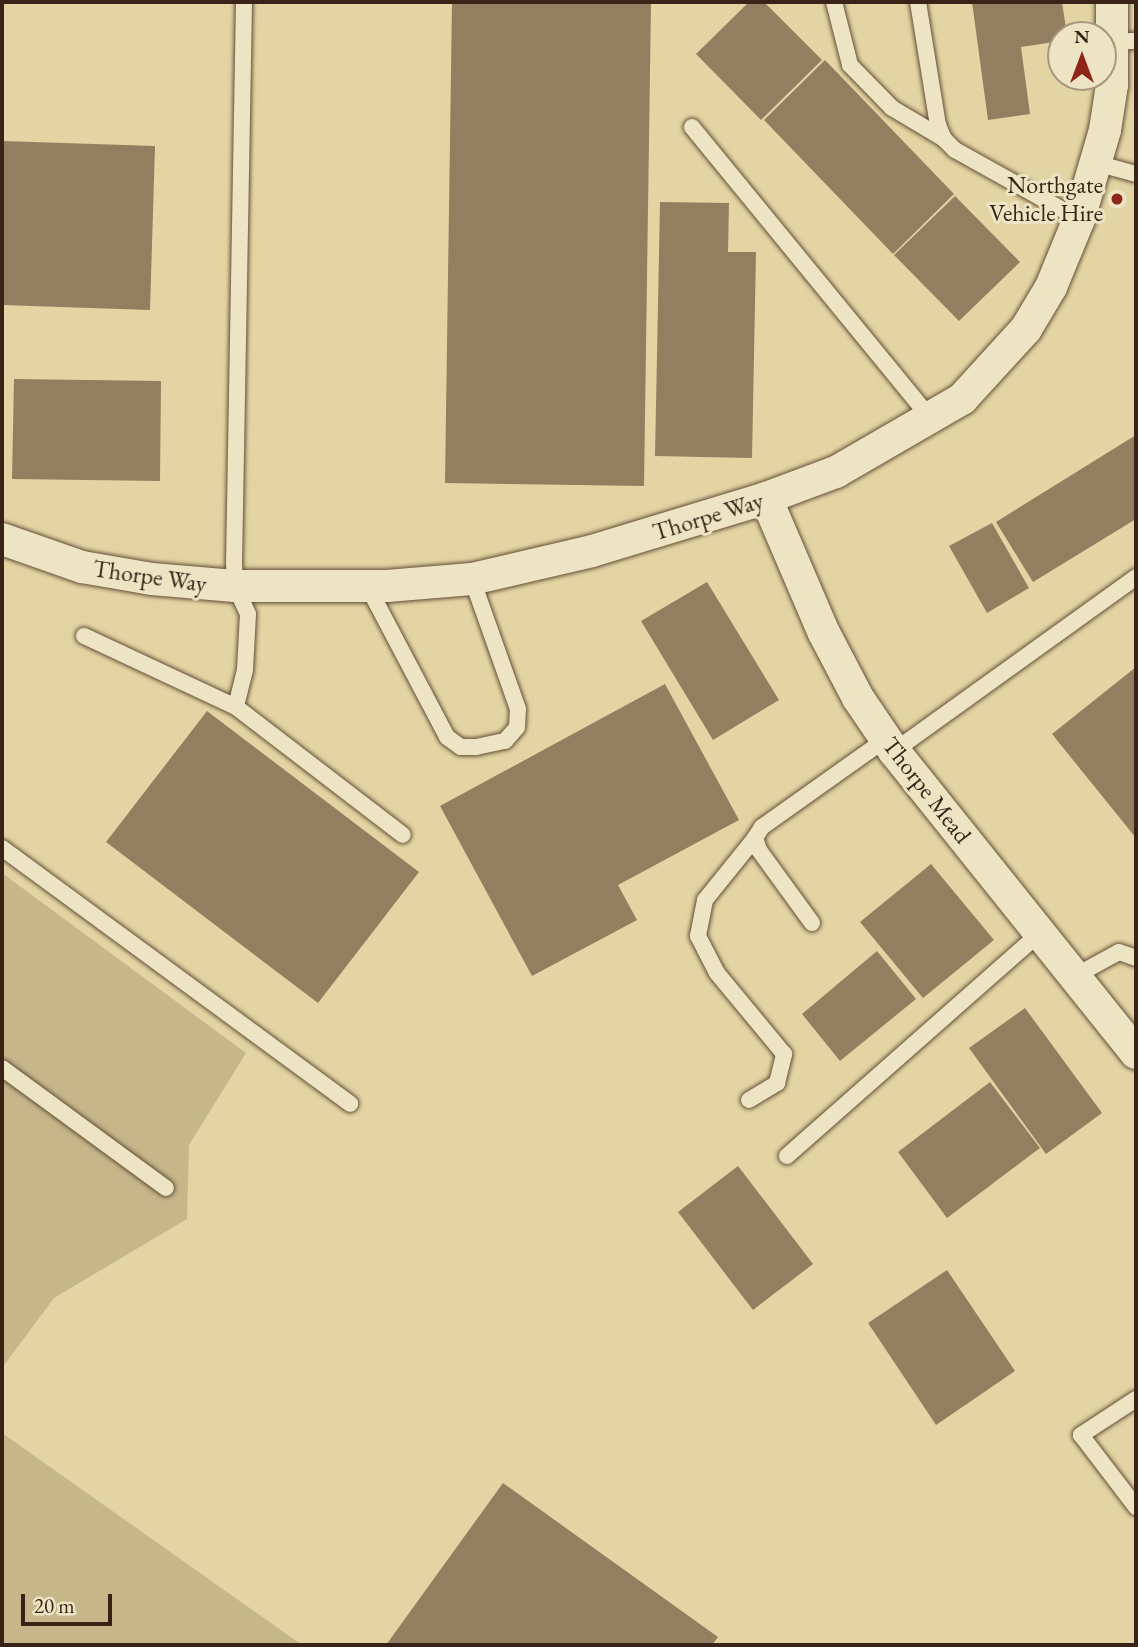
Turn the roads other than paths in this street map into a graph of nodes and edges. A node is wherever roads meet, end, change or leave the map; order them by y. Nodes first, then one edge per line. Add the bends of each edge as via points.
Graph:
1 (244, 2) edge
2 (834, 2) edge
3 (918, 2) edge
4 (1112, 2) edge
5 (1125, 41) edge
6 (692, 127) dead end
7 (944, 139) junction
8 (1096, 163) junction
9 (1136, 174) edge
10 (1079, 219) junction
11 (931, 419) junction
12 (766, 498) junction
13 (2, 539) edge
14 (1136, 577) edge
15 (472, 579) junction
16 (235, 586) junction
17 (368, 587) junction
18 (84, 636) dead end
19 (236, 707) junction
20 (890, 745) junction
21 (403, 835) dead end
22 (755, 838) junction
23 (2, 848) edge
24 (812, 923) dead end
25 (1040, 933) junction
26 (1136, 958) edge
27 (1075, 976) junction
28 (1136, 1053) edge
29 (2, 1068) edge
30 (750, 1100) dead end
31 (350, 1104) dead end
32 (787, 1156) dead end
33 (166, 1188) dead end
34 (1136, 1399) edge
35 (1136, 1507) edge

1 - 16 lane
2 - 7 lane via 850,65 892,108
3 - 7 lane
4 - 5 street, Thorpe Way
5 - 8 street, Thorpe Way
6 - 11 lane
7 - 10 lane via 955,150
8 - 9 lane
8 - 10 street, Thorpe Way
10 - 11 street, Thorpe Way via 1051,287 1026,329 962,399
11 - 12 street, Thorpe Way via 836,472
12 - 15 street, Thorpe Way via 592,551
12 - 20 street, Thorpe Mead via 824,633
13 - 16 street, Thorpe Way via 82,567
14 - 20 lane
15 - 17 street, Thorpe Way
15 - 17 lane via 518,709 517,727 505,741 476,747 461,747 447,737
16 - 17 street, Thorpe Way
16 - 19 lane via 248,614 245,670
18 - 19 lane
19 - 21 lane
20 - 22 lane via 762,827
20 - 25 street, Thorpe Mead
22 - 24 lane
22 - 30 lane via 705,900 698,936 716,973 784,1054 785,1068 778,1083
23 - 31 lane
25 - 27 street, Thorpe Mead
25 - 32 lane
26 - 27 lane via 1119,952
27 - 28 street, Thorpe Mead
29 - 33 lane
34 - 35 lane via 1082,1435

